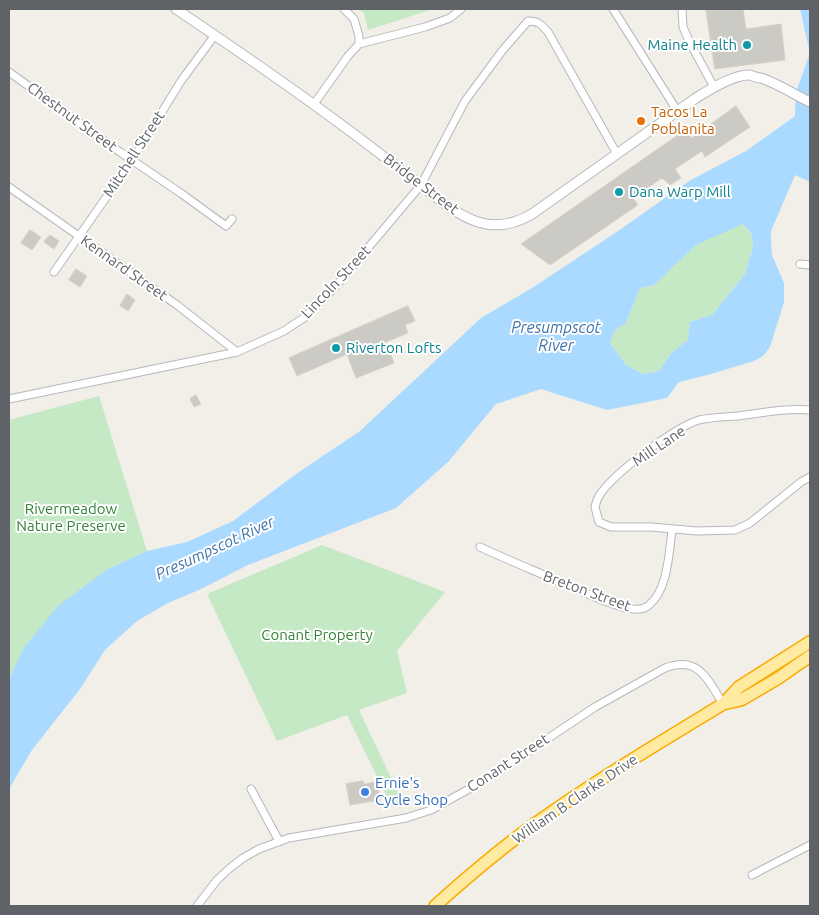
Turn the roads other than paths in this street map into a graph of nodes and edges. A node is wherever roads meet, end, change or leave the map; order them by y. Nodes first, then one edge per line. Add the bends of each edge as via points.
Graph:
1 (176, 9) edge
2 (344, 9) edge
3 (462, 9) edge
4 (613, 9) edge
5 (682, 9) edge
6 (215, 35) junction
7 (359, 44) junction
8 (9, 72) edge
9 (714, 88) junction
10 (810, 102) edge
11 (314, 104) junction
12 (678, 112) junction
13 (618, 154) junction
14 (132, 159) junction
15 (421, 185) junction
16 (9, 187) edge
17 (232, 219) dead end
18 (79, 236) junction
19 (800, 264) dead end
20 (810, 265) edge
21 (54, 272) dead end
22 (237, 352) junction
23 (9, 400) edge
24 (810, 410) edge
25 (810, 477) edge
26 (672, 530) junction
27 (480, 547) dead end
28 (810, 642) edge
29 (810, 656) edge
30 (723, 704) junction
31 (251, 789) dead end
32 (279, 841) junction
33 (810, 845) edge
34 (752, 876) dead end
35 (198, 906) edge
36 (435, 906) edge

1 - 6 street, Bridge Street
2 - 7 street via 354,19
3 - 7 street via 450,18 425,28
4 - 12 street
5 - 9 street via 688,41
6 - 11 street, Bridge Street
6 - 14 street, Mitchell Street via 181,80
7 - 11 street
8 - 14 street, Chestnut Street
9 - 10 street, Bridge Street via 749,75 779,84
9 - 12 street, Bridge Street
11 - 15 street, Bridge Street
12 - 13 street, Bridge Street
13 - 15 street, Bridge Street via 532,214 507,224 487,224 459,213
13 - 15 street, Lincoln Street via 548,32 536,21 528,21 465,101
14 - 17 street, Chestnut Street via 226,226
14 - 18 street, Mitchell Street
15 - 22 street, Lincoln Street via 335,287 305,317 284,331
16 - 18 street, Kennard Street
18 - 21 street, Mitchell Street
18 - 22 street, Kennard Street
19 - 20 street
22 - 23 street, Lincoln Street
24 - 26 street, Mill Lane via 786,409 698,421 652,447 613,480 597,499 595,507 599,522 611,527
25 - 26 street via 750,523 735,530
26 - 27 street, Breton Street via 668,566 658,594 648,607 638,609 590,595
28 - 30 highway via 739,687
29 - 30 highway via 741,700
30 - 32 street, Conant Street via 702,671 693,666 674,664 595,707 488,779 431,810 406,818
30 - 36 highway, William B Clarke Drive via 531,826
31 - 32 street
32 - 35 street, Conant Street via 259,849 230,868
33 - 34 street

